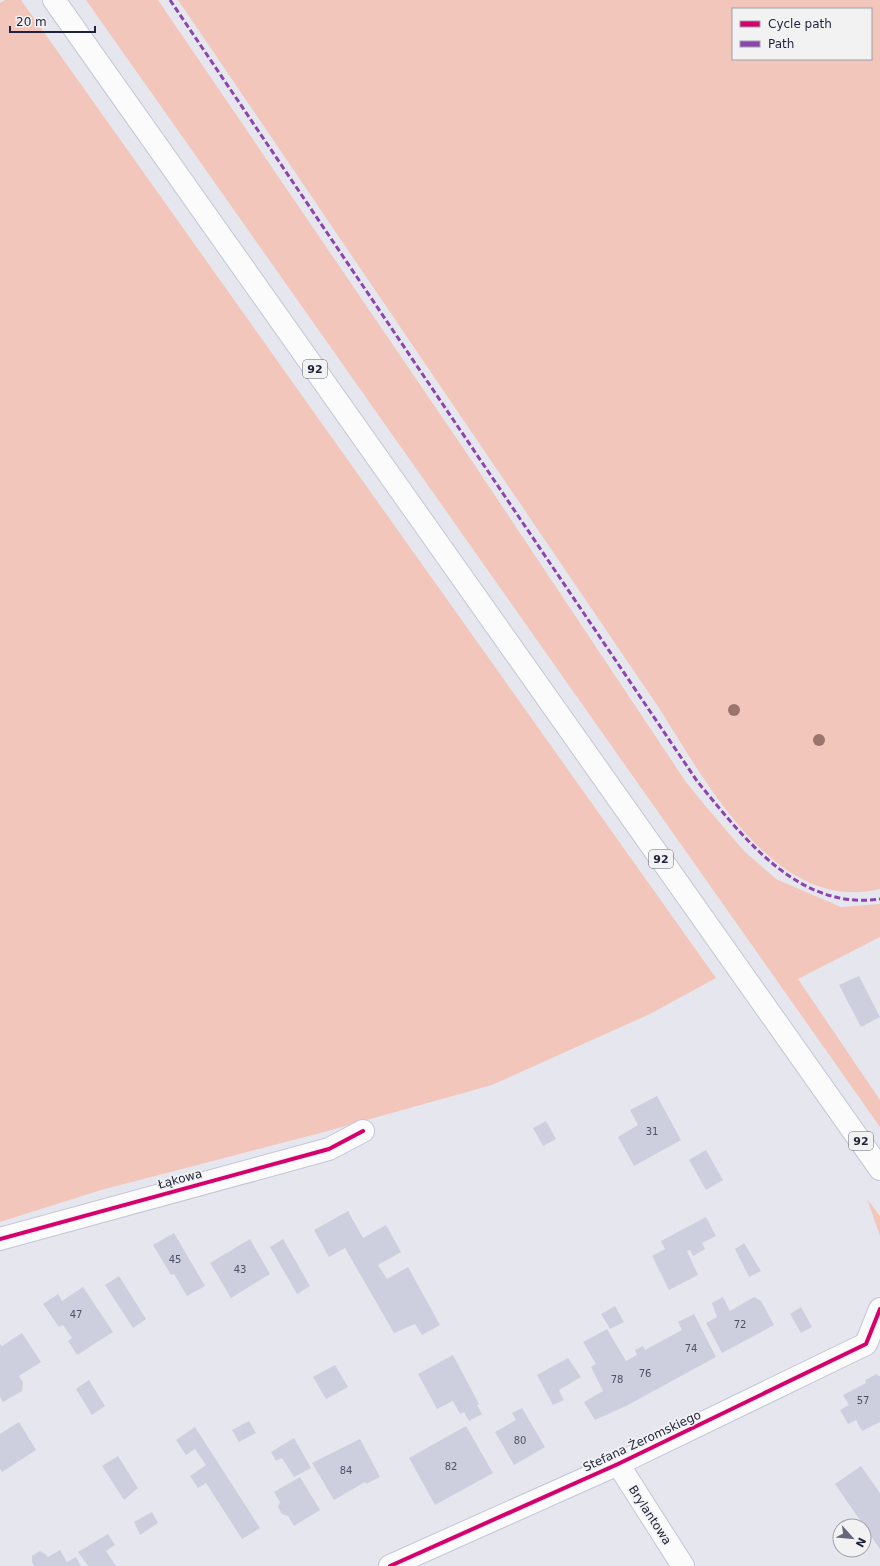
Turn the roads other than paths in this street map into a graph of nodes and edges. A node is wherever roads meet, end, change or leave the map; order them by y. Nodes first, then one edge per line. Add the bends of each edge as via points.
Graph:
1 (54, 0) edge
2 (363, 1131) dead end
3 (880, 1169) edge
4 (0, 1239) edge
5 (880, 1310) edge
6 (618, 1464) junction
7 (390, 1566) edge
8 (683, 1566) edge

1 - 3 main road, 92
2 - 4 main road, Łąkowa via 329,1149
5 - 6 main road, Stefana Żeromskiego via 866,1344
6 - 7 main road, Stefana Żeromskiego
6 - 8 main road, Brylantowa

